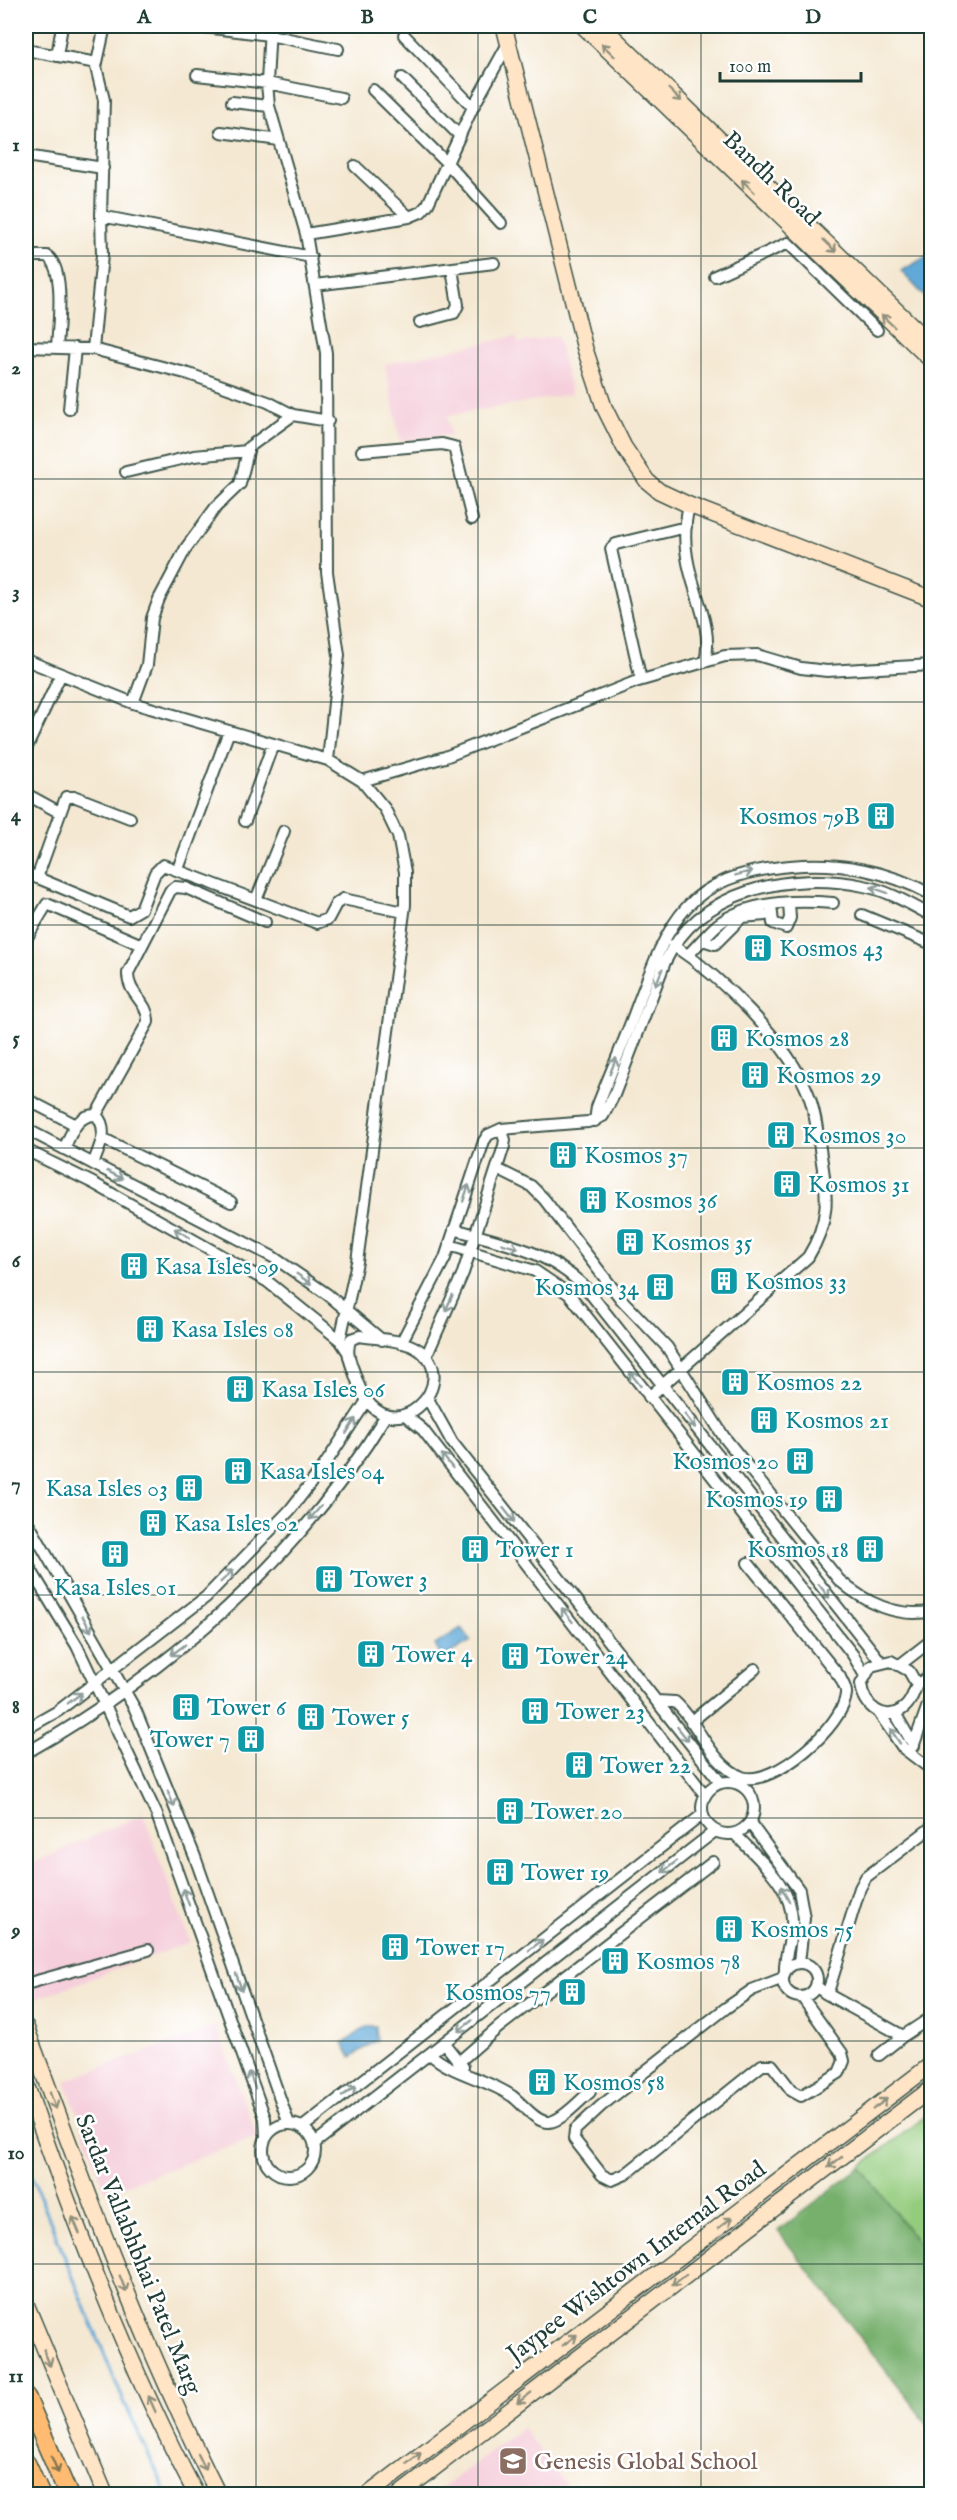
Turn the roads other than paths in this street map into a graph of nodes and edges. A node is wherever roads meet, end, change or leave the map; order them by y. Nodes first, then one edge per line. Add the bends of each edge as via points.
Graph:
1 (62, 26) edge
2 (105, 26) edge
3 (197, 26) edge
4 (504, 26) edge
5 (583, 26) edge
6 (603, 26) edge
7 (270, 30) edge
8 (404, 35) dead end
9 (509, 42) junction
10 (338, 49) dead end
11 (26, 50) edge
12 (57, 56) junction
13 (97, 63) junction
14 (197, 75) dead end
15 (402, 78) dead end
16 (267, 82) junction
17 (373, 90) dead end
18 (341, 98) dead end
19 (232, 102) dead end
20 (269, 106) junction
21 (473, 107) junction
22 (221, 132) dead end
23 (460, 136) junction
24 (279, 140) junction
25 (26, 156) edge
26 (448, 164) junction
27 (355, 166) dead end
28 (103, 168) junction
29 (101, 216) junction
30 (409, 217) junction
31 (501, 223) dead end
32 (306, 234) junction
33 (26, 256) edge
34 (311, 257) junction
35 (494, 263) dead end
36 (452, 269) junction
37 (715, 276) dead end
38 (315, 285) junction
39 (420, 322) dead end
40 (877, 330) dead end
41 (932, 345) edge
42 (26, 347) edge
43 (57, 348) junction
44 (75, 348) junction
45 (93, 349) junction
46 (932, 361) edge
47 (69, 409) dead end
48 (293, 415) junction
49 (328, 421) junction
50 (247, 451) junction
51 (362, 451) dead end
52 (126, 472) dead end
53 (688, 505) junction
54 (472, 519) dead end
55 (686, 527) junction
56 (932, 599) edge
57 (26, 660) edge
58 (705, 662) junction
59 (932, 665) edge
60 (61, 674) junction
61 (640, 680) junction
62 (133, 703) junction
63 (229, 731) junction
64 (273, 744) junction
65 (26, 749) edge
66 (328, 760) junction
67 (362, 781) junction
68 (26, 794) edge
69 (59, 812) junction
70 (130, 818) dead end
71 (245, 821) dead end
72 (284, 831) dead end
73 (178, 869) junction
74 (26, 873) edge
75 (37, 878) junction
76 (932, 895) edge
77 (256, 900) junction
78 (789, 903) junction
79 (833, 903) dead end
80 (771, 905) junction
81 (404, 912) junction
82 (765, 915) dead end
83 (862, 915) dead end
84 (932, 916) edge
85 (265, 922) dead end
86 (26, 939) edge
87 (703, 940) junction
88 (932, 944) edge
89 (142, 945) junction
90 (673, 945) junction
91 (688, 955) junction
92 (26, 1099) edge
93 (96, 1115) junction
94 (595, 1121) junction
95 (76, 1125) junction
96 (26, 1129) edge
97 (501, 1129) junction
98 (102, 1138) junction
99 (64, 1149) junction
100 (26, 1150) edge
101 (93, 1164) junction
102 (497, 1169) junction
103 (231, 1202) dead end
104 (454, 1229) junction
105 (475, 1235) junction
106 (449, 1245) junction
107 (470, 1251) junction
108 (348, 1311) junction
109 (340, 1340) junction
110 (382, 1340) junction
111 (401, 1343) junction
112 (348, 1352) junction
113 (426, 1357) junction
114 (681, 1370) junction
115 (662, 1386) junction
116 (690, 1387) junction
117 (649, 1397) junction
118 (428, 1398) junction
119 (674, 1400) junction
120 (366, 1402) junction
121 (386, 1415) junction
122 (405, 1415) junction
123 (27, 1523) edge
124 (26, 1562) edge
125 (748, 1563) dead end
126 (932, 1611) edge
127 (932, 1640) edge
128 (880, 1662) junction
129 (901, 1664) junction
130 (755, 1669) dead end
131 (113, 1670) junction
132 (864, 1674) junction
133 (932, 1674) edge
134 (95, 1683) junction
135 (917, 1685) junction
136 (124, 1691) junction
137 (932, 1694) edge
138 (657, 1701) junction
139 (105, 1705) junction
140 (879, 1713) junction
141 (895, 1713) junction
142 (691, 1722) junction
143 (26, 1729) edge
144 (913, 1749) junction
145 (26, 1753) edge
146 (932, 1770) edge
147 (721, 1783) junction
148 (705, 1795) junction
149 (702, 1815) junction
150 (750, 1823) junction
151 (932, 1827) edge
152 (715, 1831) junction
153 (735, 1834) junction
154 (712, 1862) dead end
155 (148, 1950) dead end
156 (799, 1963) junction
157 (784, 1975) junction
158 (26, 1984) edge
159 (820, 1990) junction
160 (802, 1997) junction
161 (932, 2017) edge
162 (26, 2027) edge
163 (903, 2036) junction
164 (444, 2043) junction
165 (430, 2054) junction
166 (879, 2055) dead end
167 (460, 2061) junction
168 (932, 2064) edge
169 (467, 2075) junction
170 (26, 2084) edge
171 (932, 2088) edge
172 (590, 2092) dead end
173 (289, 2124) junction
174 (303, 2127) junction
175 (266, 2136) junction
176 (315, 2143) junction
177 (26, 2304) edge
178 (26, 2397) edge
179 (30, 2478) edge
180 (40, 2494) edge
181 (68, 2494) edge
182 (105, 2494) edge
183 (196, 2494) edge
184 (218, 2494) edge
185 (369, 2494) edge
186 (400, 2494) edge

1 - 12 street
2 - 13 street
3 - 7 street
4 - 9 street
46 -> 5 street, Bandh Road
6 -> 41 street, Bandh Road
7 - 10 street
7 - 16 street
8 - 21 street
9 - 21 street
9 - 53 street via 582,338 604,407 647,481
11 - 12 street
12 - 13 street
13 - 28 street via 104,95
14 - 16 street
15 - 23 street
16 - 18 street
16 - 20 street
17 - 26 street
19 - 20 street
20 - 24 street
21 - 23 street
22 - 24 street
23 - 26 street
24 - 32 street
25 - 28 street
26 - 30 street via 428,204
26 - 31 street
27 - 30 street
28 - 29 street
29 - 34 street
29 - 45 street via 102,255
30 - 32 street
32 - 34 street
33 - 43 street via 47,256 55,263 59,283
34 - 38 street
35 - 36 street
36 - 38 street
36 - 39 street via 458,305 454,313
37 - 40 street via 788,243
38 - 49 street via 326,353
42 - 43 street
43 - 44 street
44 - 45 street
44 - 47 street
45 - 48 street via 199,378
48 - 49 street
48 - 50 street
49 - 66 street via 327,572 339,655
50 - 52 street via 181,459
50 - 62 street via 240,483 216,507 186,548 159,599 151,625 147,664
51 - 54 street via 441,444 454,447
53 - 55 street
53 - 56 street
55 - 58 street via 689,566 709,640
55 - 61 street via 616,543 611,549
57 - 60 street
58 - 59 street via 742,653 801,668 827,670
58 - 61 street
60 - 62 street
60 - 65 street
61 - 67 street via 445,757
62 - 63 street
63 - 64 street
63 - 73 street
64 - 66 street
64 - 71 street
66 - 67 street
67 - 81 street via 385,809 398,836 405,872
68 - 69 street
69 - 70 street via 69,796
69 - 75 street
72 - 77 street
73 - 75 street via 158,866 141,909 129,915
73 - 77 street
74 - 75 street
94 -> 76 street via 597,1107 660,948 680,916 710,888 758,869 807,864 878,873
77 - 81 street via 317,923 328,919 343,899
78 - 79 street
78 - 80 street
78 - 80 street via 786,928 773,923
80 - 87 street via 729,917
81 - 108 street
82 - 87 street via 742,917 715,944
83 - 88 street
84 -> 90 street via 899,897 866,886 809,881 772,885 743,892 719,904 688,926
85 - 89 street via 186,888 175,887
86 - 89 street via 47,904
87 - 91 street
89 - 93 street via 128,973 128,985 145,1008 148,1022
90 - 91 street
90 -> 94 street via 614,1095 605,1113
91 - 114 street via 740,1000 795,1067 814,1116 827,1210 820,1238 808,1257
92 - 95 street
93 - 95 street via 83,1118
93 - 98 street via 103,1126
94 - 97 street
95 - 99 street
96 - 99 street
97 - 102 street via 505,1140
104 -> 97 street via 484,1141
98 - 101 street
98 - 103 street
99 - 101 street
109 -> 100 street via 268,1282 93,1183
101 -> 108 street via 273,1257
102 - 105 street
102 - 114 street via 538,1191 621,1299 667,1347
104 - 105 street
104 - 106 street
105 - 107 street
105 -> 115 street via 544,1256 568,1271 586,1288
106 - 107 street
106 - 111 street
107 -> 113 street
117 -> 107 street via 569,1294 535,1270
108 - 109 street
108 - 110 street
109 - 112 street
110 - 111 street
110 - 112 street via 355,1337 348,1344
111 - 113 street via 415,1347
112 - 120 street
113 - 118 street via 433,1378
114 - 115 street
114 - 116 street
115 - 117 street
115 - 119 street
116 - 119 street
116 - 126 street via 724,1437 839,1580 855,1594 885,1608
117 - 132 street via 846,1645
118 - 122 street
118 -> 138 street via 452,1442
119 -> 128 street
120 - 121 street
131 -> 120 street via 206,1597 247,1557 324,1466
121 - 122 street
121 -> 136 street via 345,1477 238,1601
148 -> 122 street via 423,1430
123 -> 131 street
124 - 134 street
125 - 142 street via 840,1677 847,1692 842,1711 823,1736 770,1776 757,1779 745,1778 726,1767
127 - 129 street
128 - 129 street
128 - 132 street
129 - 135 street
130 - 142 street
131 - 134 street
131 - 136 street
132 - 140 street via 862,1694
133 - 135 street
134 - 139 street
143 -> 134 street
135 - 141 street via 911,1701
136 - 139 street
136 -> 173 street via 195,1857
137 - 144 street
138 - 142 street via 675,1702
138 -> 147 street
139 - 145 street
175 -> 139 street via 265,2118 157,1815
140 - 141 street
144 -> 140 street via 903,1748
141 - 144 street
144 - 146 street
147 - 148 street
147 - 150 street via 732,1782 749,1792 755,1812
148 - 149 street
149 - 152 street
174 -> 149 street
150 - 153 street
150 - 156 street via 799,1890 804,1918
151 - 159 street via 866,1877
152 - 153 street
152 -> 164 street
157 -> 153 street via 792,1929 789,1899
154 - 167 street
155 - 158 street
156 - 157 street
156 - 159 street via 813,1970
157 - 160 street via 786,1991
157 - 160 street via 726,2008 575,2130 574,2139 602,2175 612,2180 626,2174 762,2065 772,2065 792,2091 801,2096 839,2073 844,2061 842,2053
159 - 160 street
159 - 163 street
161 - 163 street
162 -> 184 street, Sardar Vallabhbhai Patel Marg via 127,2295
163 - 166 street
164 - 165 street
164 - 167 street
165 - 169 street via 451,2070
165 - 176 street
167 - 169 street
185 -> 168 street, Jaypee Wishtown Internal Road
169 - 172 street via 512,2096 547,2122
183 -> 170 street, Sardar Vallabhbhai Patel Marg via 152,2405 63,2193
171 -> 186 street, Jaypee Wishtown Internal Road
173 - 174 street
173 - 175 street
174 - 176 street
175 - 176 street via 264,2157 276,2173 286,2176 297,2176 313,2163
177 -> 182 street
178 -> 181 highway
179 - 180 highway

